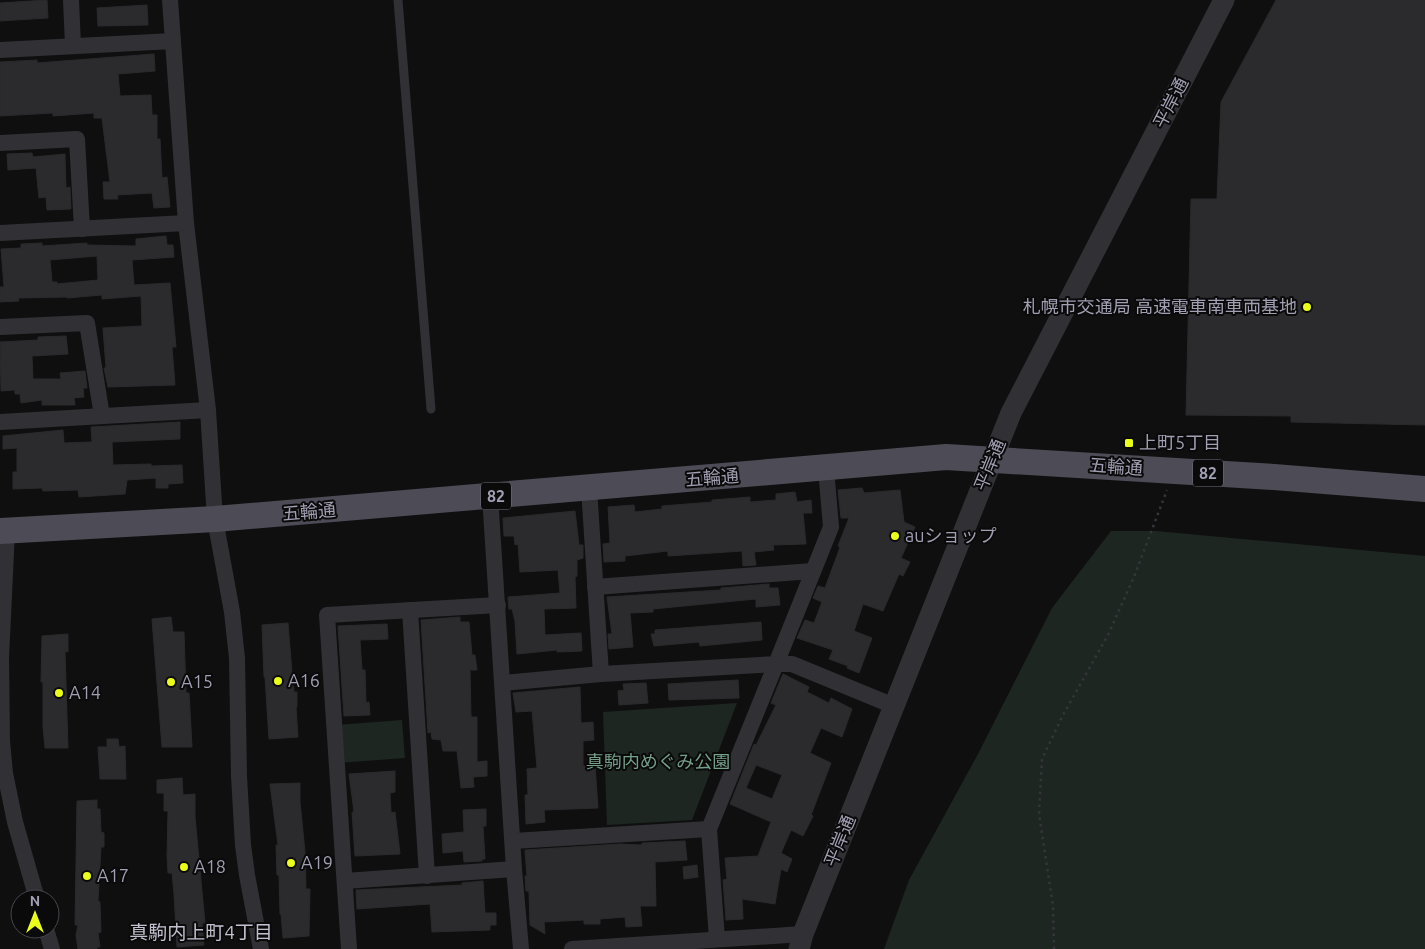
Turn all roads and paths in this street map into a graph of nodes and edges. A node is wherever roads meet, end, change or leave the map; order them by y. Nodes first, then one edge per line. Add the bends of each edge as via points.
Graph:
1 (71, 0) edge
2 (170, 0) edge
3 (398, 0) edge
4 (1224, 0) edge
5 (173, 41) junction
6 (73, 45) junction
7 (0, 50) edge
8 (0, 143) edge
9 (186, 223) junction
10 (82, 229) junction
11 (0, 233) edge
12 (0, 327) edge
13 (431, 409) dead end
14 (208, 410) junction
15 (102, 416) junction
16 (0, 422) edge
17 (991, 461) junction
18 (826, 468) junction
19 (1170, 483) dead end
20 (589, 488) junction
21 (1425, 489) edge
22 (490, 496) junction
23 (215, 519) junction
24 (3, 531) edge
25 (813, 571) junction
26 (595, 587) junction
27 (498, 605) junction
28 (410, 610) junction
29 (776, 664) junction
30 (600, 674) junction
31 (503, 684) junction
32 (894, 706) junction
33 (709, 829) junction
34 (513, 842) junction
35 (514, 869) junction
36 (427, 876) junction
37 (345, 881) junction
38 (34, 889) edge
39 (717, 939) junction
40 (801, 942) edge
41 (261, 949) edge
42 (349, 949) edge
43 (521, 949) edge
44 (572, 949) edge
45 (1054, 949) edge

1 - 6 street
2 - 5 street
3 - 13 lane
4 - 17 street, 平岸通 via 1011,413
5 - 6 street
5 - 9 street
6 - 7 street
8 - 10 street via 77,139
9 - 10 street
9 - 14 street
10 - 11 street
12 - 15 street via 87,323
14 - 15 street
14 - 23 street
15 - 16 street
17 - 18 main road, 五輪通 / 82 via 946,457
17 - 21 main road, 五輪通 / 82 via 1125,467
17 - 32 street, 平岸通
18 - 20 main road, 五輪通 / 82
18 - 25 street via 831,527
19 - 45 path via 1108,635 1042,759 1038,814 1053,906
20 - 22 main road, 五輪通 / 82
20 - 26 street
22 - 23 main road, 五輪通 / 82
22 - 27 street
23 - 24 main road, 五輪通 / 82
23 - 41 street via 237,658 242,845
24 - 38 street via 2,741 14,822
25 - 26 street
25 - 29 street
26 - 30 street
27 - 28 street
27 - 31 street
28 - 36 street
28 - 37 street via 327,616
29 - 30 street
29 - 32 street via 792,664
29 - 33 street
30 - 31 street
31 - 34 street
32 - 40 street, 平岸通
33 - 34 street
33 - 39 street
34 - 35 street
35 - 36 street
35 - 43 street
36 - 37 street
37 - 42 street
39 - 40 street
39 - 44 street

